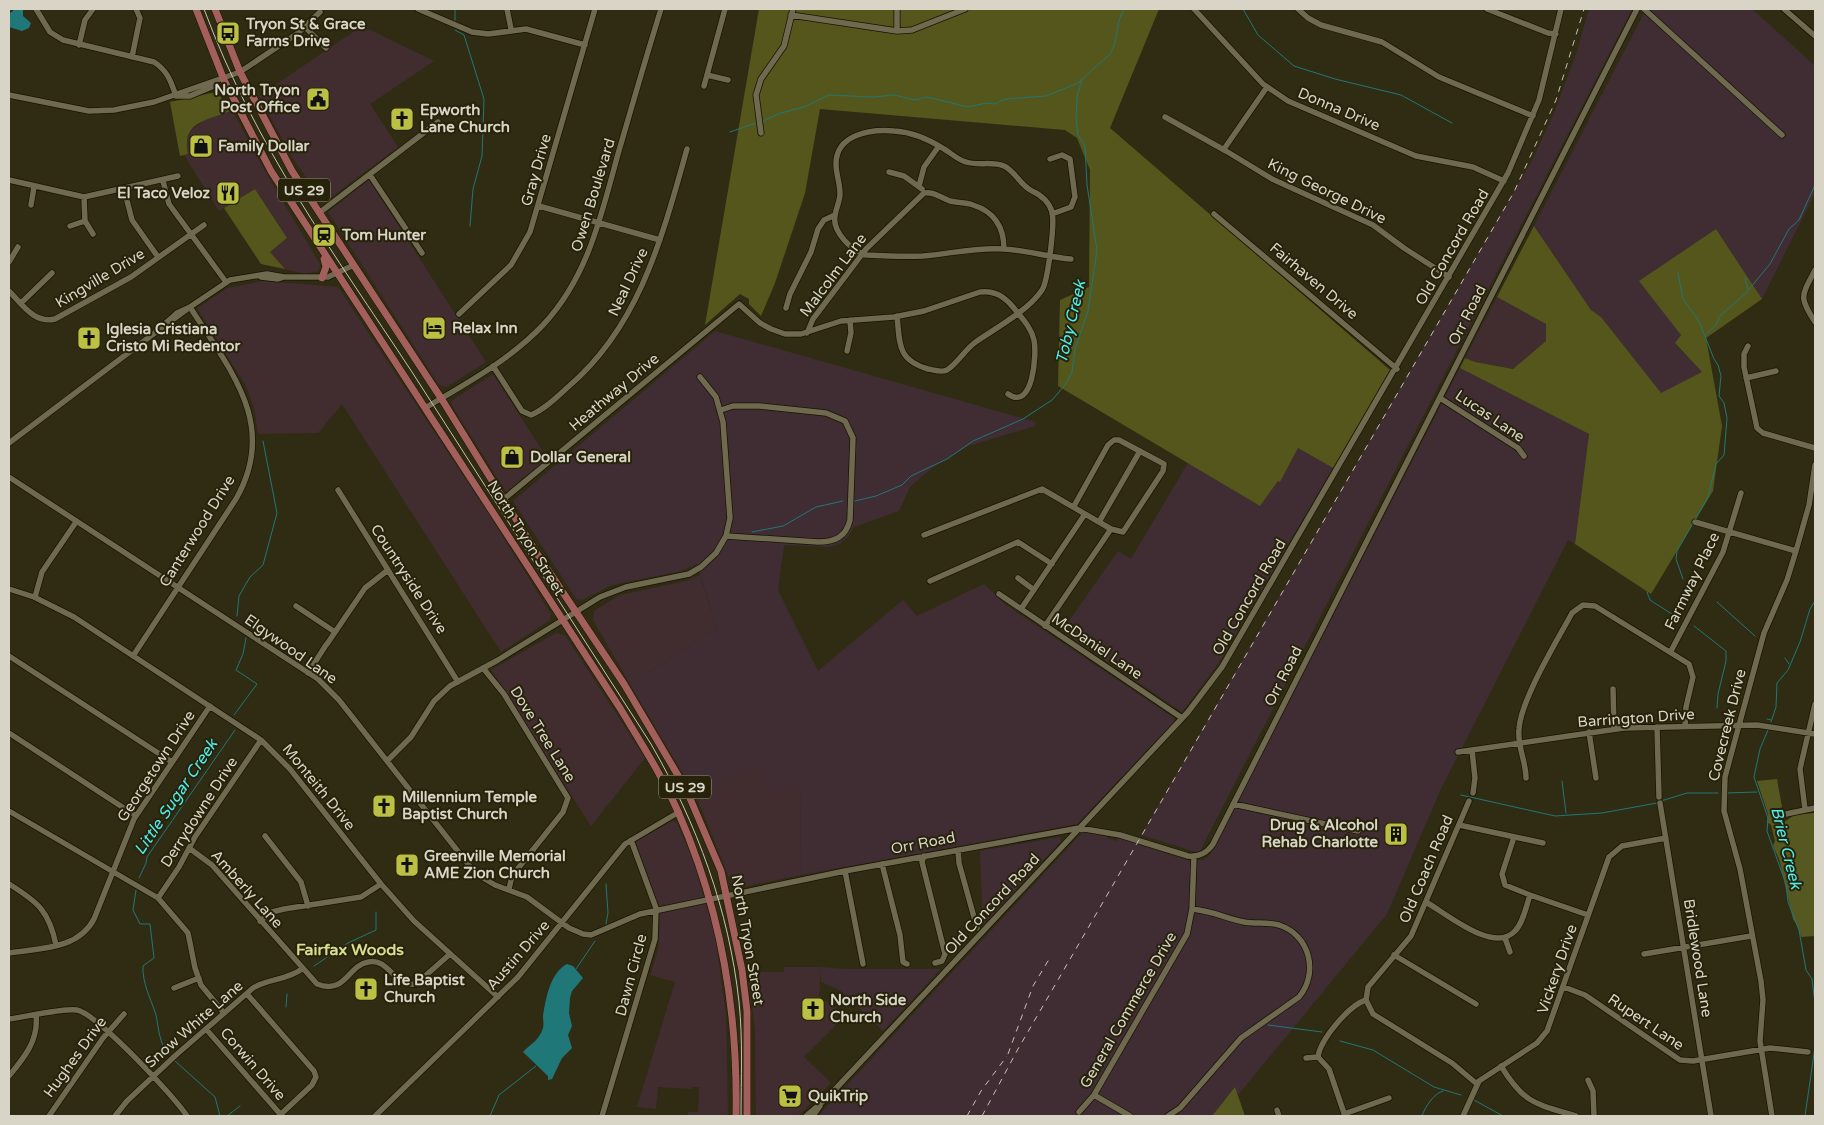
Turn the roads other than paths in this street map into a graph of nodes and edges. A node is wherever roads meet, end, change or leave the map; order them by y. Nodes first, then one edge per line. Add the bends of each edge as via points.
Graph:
1 (36, 9) edge
2 (93, 9) edge
3 (136, 9) edge
4 (196, 9) edge
5 (215, 9) edge
6 (418, 9) edge
7 (507, 9) edge
8 (595, 9) edge
9 (660, 9) edge
10 (726, 9) edge
11 (897, 9) edge
12 (965, 9) edge
13 (1194, 9) edge
14 (1298, 9) edge
15 (1487, 9) edge
16 (1560, 9) edge
17 (1637, 9) edge
18 (1644, 9) edge
19 (1784, 9) edge
20 (320, 12) dead end
21 (792, 12) edge
22 (305, 27) junction
23 (511, 29) junction
24 (897, 31) junction
25 (1556, 34) junction
26 (1815, 36) edge
27 (80, 45) junction
28 (585, 45) junction
29 (326, 48) dead end
30 (132, 57) junction
31 (240, 72) junction
32 (707, 75) junction
33 (224, 80) junction
34 (728, 80) dead end
35 (704, 86) dead end
36 (1267, 86) junction
37 (9, 95) edge
38 (176, 96) junction
39 (1533, 116) junction
40 (1165, 117) dead end
41 (438, 122) dead end
42 (761, 133) dead end
43 (1782, 135) dead end
44 (939, 146) junction
45 (687, 149) dead end
46 (1224, 149) junction
47 (1050, 159) dead end
48 (888, 172) dead end
49 (370, 174) junction
50 (178, 176) dead end
51 (9, 180) edge
52 (163, 181) junction
53 (1504, 181) junction
54 (34, 186) junction
55 (919, 186) junction
56 (124, 189) junction
57 (924, 193) junction
58 (84, 197) junction
59 (30, 204) dead end
60 (539, 206) junction
61 (319, 213) junction
62 (1052, 214) junction
63 (1214, 214) dead end
64 (835, 215) junction
65 (85, 221) junction
66 (599, 224) junction
67 (204, 225) dead end
68 (70, 226) dead end
69 (192, 233) junction
70 (93, 234) dead end
71 (660, 240) junction
72 (18, 247) dead end
73 (1004, 248) junction
74 (321, 249) junction
75 (422, 253) dead end
76 (862, 254) junction
77 (1049, 256) junction
78 (158, 257) junction
79 (1071, 259) dead end
80 (9, 262) edge
81 (354, 264) junction
82 (1815, 270) edge
83 (52, 273) dead end
84 (336, 274) junction
85 (1449, 276) junction
86 (322, 278) junction
87 (226, 282) junction
88 (9, 291) edge
89 (21, 303) junction
90 (190, 307) junction
91 (786, 308) dead end
92 (1018, 313) junction
93 (459, 314) dead end
94 (897, 316) junction
95 (850, 320) junction
96 (1815, 322) edge
97 (808, 333) junction
98 (1748, 346) dead end
99 (847, 352) dead end
100 (493, 366) junction
101 (1396, 368) junction
102 (1776, 372) dead end
103 (700, 377) dead end
104 (1746, 378) junction
105 (1008, 394) dead end
106 (441, 398) junction
107 (1440, 398) junction
108 (425, 408) junction
109 (721, 410) junction
110 (9, 443) edge
111 (1815, 448) edge
112 (1140, 451) junction
113 (1524, 456) dead end
114 (1815, 464) edge
115 (9, 477) edge
116 (1813, 488) edge
117 (338, 490) dead end
118 (1741, 493) dead end
119 (504, 499) junction
120 (1074, 506) junction
121 (1085, 514) junction
122 (76, 522) junction
123 (1099, 522) junction
124 (1695, 522) dead end
125 (1111, 529) junction
126 (1730, 532) junction
127 (924, 535) dead end
128 (726, 536) junction
129 (1796, 551) junction
130 (1052, 564) junction
131 (388, 570) junction
132 (1018, 578) dead end
133 (930, 581) dead end
134 (178, 588) junction
135 (9, 589) edge
136 (1034, 590) junction
137 (999, 594) dead end
138 (35, 597) junction
139 (296, 606) dead end
140 (1021, 609) junction
141 (577, 610) junction
142 (561, 620) junction
143 (1045, 626) junction
144 (335, 632) junction
145 (1671, 651) junction
146 (9, 656) edge
147 (133, 656) junction
148 (483, 668) junction
149 (308, 673) junction
150 (458, 682) junction
151 (1612, 689) dead end
152 (1815, 704) edge
153 (210, 706) junction
154 (1182, 718) junction
155 (1739, 725) junction
156 (1685, 726) junction
157 (1657, 727) junction
158 (1614, 729) junction
159 (1589, 732) junction
160 (9, 733) edge
161 (1807, 733) junction
162 (1815, 734) edge
163 (261, 740) junction
164 (1518, 743) junction
165 (1472, 750) junction
166 (1458, 752) dead end
167 (387, 761) junction
168 (172, 762) junction
169 (1526, 778) dead end
170 (1596, 778) dead end
171 (1473, 794) dead end
172 (1469, 801) dead end
173 (1233, 804) junction
174 (1815, 808) edge
175 (1805, 809) junction
176 (9, 812) edge
177 (678, 812) junction
178 (1781, 815) dead end
179 (136, 816) junction
180 (1459, 825) junction
181 (1080, 828) junction
182 (1358, 831) dead end
183 (265, 836) dead end
184 (1514, 837) junction
185 (1666, 838) junction
186 (631, 840) junction
187 (1543, 843) dead end
188 (189, 848) junction
189 (958, 850) junction
190 (924, 856) junction
191 (1194, 856) junction
192 (882, 864) junction
193 (113, 871) junction
194 (845, 871) junction
195 (9, 884) edge
196 (381, 884) junction
197 (509, 889) junction
198 (727, 896) junction
199 (1530, 896) junction
200 (158, 898) junction
201 (711, 900) junction
202 (1426, 902) junction
203 (308, 906) junction
204 (1192, 909) junction
205 (656, 911) junction
206 (1588, 915) junction
207 (260, 921) junction
208 (562, 923) junction
209 (977, 928) dead end
210 (1751, 936) junction
211 (1505, 938) junction
212 (56, 945) junction
213 (1684, 947) junction
214 (1510, 952) dead end
215 (9, 953) edge
216 (450, 954) junction
217 (1644, 954) dead end
218 (1394, 955) junction
219 (936, 963) dead end
220 (863, 964) dead end
221 (907, 964) dead end
222 (302, 969) junction
223 (198, 978) junction
224 (1564, 987) junction
225 (174, 988) dead end
226 (247, 994) junction
227 (498, 997) junction
228 (1366, 1000) junction
229 (1476, 1004) dead end
230 (224, 1013) junction
231 (124, 1014) dead end
232 (36, 1015) junction
233 (9, 1019) edge
234 (206, 1029) junction
235 (108, 1032) junction
236 (1761, 1050) junction
237 (1808, 1052) dead end
238 (1318, 1057) junction
239 (1306, 1058) dead end
240 (1703, 1060) junction
241 (1500, 1066) junction
242 (9, 1076) edge
243 (152, 1078) junction
244 (1588, 1080) dead end
245 (1477, 1084) junction
246 (1094, 1096) junction
247 (1389, 1098) dead end
248 (820, 1106) junction
249 (1079, 1112) dead end
250 (1344, 1115) edge
251 (49, 1116) edge
252 (115, 1116) edge
253 (187, 1116) edge
254 (280, 1116) edge
255 (375, 1116) edge
256 (602, 1116) edge
257 (736, 1116) edge
258 (747, 1116) edge
259 (806, 1116) edge
260 (813, 1116) edge
261 (1130, 1116) edge
262 (1168, 1116) edge
263 (1462, 1116) edge
264 (1576, 1116) edge
265 (1594, 1116) edge
266 (1711, 1116) edge
267 (1772, 1116) edge

1 - 27 street via 50,32
2 - 27 street via 85,20
3 - 30 street via 140,18
4 - 33 main road, North Tryon Street / US 29
5 - 31 main road, North Tryon Street / US 29
6 - 23 street via 472,32 488,34
7 - 23 street
8 - 28 street, Gray Drive
9 - 66 street, Owen Boulevard
10 - 32 street
11 - 24 street
12 - 24 street via 912,30
13 - 36 street, Donna Drive
14 - 39 street via 1314,23 1382,42 1432,74
15 - 25 street via 1543,32
16 - 25 street, Old Concord Road
17 - 107 street, Orr Road
18 - 43 street
19 - 26 street
20 - 22 street
21 - 24 street
21 - 42 street via 784,46 761,79 756,95
22 - 29 street
22 - 31 street
23 - 28 street via 534,30
25 - 39 street, Old Concord Road
27 - 30 street
28 - 60 street, Gray Drive
30 - 38 street via 148,59 161,66
31 - 33 street
31 - 61 main road, North Tryon Street / US 29 via 279,148
32 - 34 street
32 - 35 street
33 - 38 street via 180,92
33 - 74 main road, North Tryon Street / US 29 via 271,171
36 - 46 street
36 - 53 street, Donna Drive via 1288,101 1416,156 1473,167
37 - 38 street via 76,110 103,111
39 - 53 street, Old Concord Road
40 - 46 street, King George Drive
41 - 49 street
44 - 55 street via 924,167
44 - 62 street via 964,162 996,164 1006,168 1046,200
44 - 64 street via 895,131 848,139 836,158 840,193
45 - 71 street, Neal Drive
46 - 85 street, King George Drive via 1286,186 1373,224
47 - 62 street via 1062,155 1070,159 1075,197 1071,207
48 - 55 street via 899,174
49 - 61 street
49 - 75 street
50 - 52 street
51 - 54 street
52 - 56 street
52 - 69 street via 167,201
53 - 85 street, Old Concord Road
54 - 58 street
54 - 59 street
55 - 57 street
56 - 58 street
56 - 78 street via 132,220
57 - 73 street via 931,192 984,211 1000,225 1004,233
57 - 76 street, Malcolm Lane
58 - 65 street
60 - 66 street
60 - 93 street, Gray Drive via 528,237 511,265
61 - 81 main road, North Tryon Street / US 29
62 - 77 street
63 - 101 street, Fairhaven Drive
64 - 76 street via 843,238
64 - 91 street via 824,220 818,229
65 - 68 street
65 - 70 street
66 - 71 street
66 - 100 street, Owen Boulevard via 581,271 554,313 524,343
67 - 69 street, Kingville Drive
69 - 78 street, Kingville Drive
69 - 87 street
71 - 100 street, Neal Drive via 638,299 605,350 550,403 538,412 526,414
72 - 80 street
73 - 76 street via 918,256
73 - 77 street
74 - 84 main road, North Tryon Street / US 29
74 - 86 main road via 326,267
76 - 97 street, Malcolm Lane via 813,319
77 - 79 street
77 - 92 street via 1042,290
78 - 89 street, Kingville Drive via 131,277 55,319 36,318
81 - 84 street
81 - 106 main road, North Tryon Street / US 29
82 - 96 street via 1803,296
83 - 89 street
84 - 86 street
84 - 108 main road, North Tryon Street / US 29
85 - 101 street, Old Concord Road
86 - 87 street via 261,276
87 - 90 street
88 - 89 street, Kingville Drive
90 - 110 street
90 - 134 street, Canterwood Drive via 243,392 252,423 252,447 247,474 238,494
92 - 94 street via 1003,297 985,291 924,311
92 - 94 street via 972,344 947,369 939,372 916,364 903,353
92 - 105 street via 1031,331 1036,352 1028,390 1017,398
94 - 95 street
95 - 97 street
95 - 99 street
97 - 119 street, Heathway Drive via 785,334 771,329 739,304
98 - 104 street via 1743,359
100 - 106 street, Owen Boulevard
101 - 154 street, Old Concord Road via 1222,667
102 - 104 street
103 - 109 street
104 - 111 street via 1757,428 1763,433
106 - 108 street, Owen Boulevard
106 - 119 main road, North Tryon Street / US 29
107 - 113 street, Lucas Lane via 1518,448
107 - 173 street, Orr Road
108 - 142 main road, North Tryon Street / US 29 via 493,509
109 - 128 street via 730,509
109 - 128 street via 733,406 760,406 833,414 848,425 853,441 850,520 839,538 818,542
112 - 120 street via 1119,440 1111,442
112 - 123 street
112 - 125 street via 1162,463 1163,471 1126,530 1118,532
114 - 116 street, Covecreek Drive
115 - 122 street, Elgywood Lane
116 - 129 street, Covecreek Drive
117 - 131 street, Countryside Drive
118 - 126 street, Farmway Place
119 - 141 main road, North Tryon Street / US 29
120 - 121 street
120 - 127 street via 1042,489
121 - 123 street
121 - 130 street
122 - 134 street, Elgywood Lane
122 - 138 street via 47,564
123 - 125 street
124 - 126 street
125 - 143 street
126 - 129 street
126 - 145 street, Farmway Place via 1719,562
128 - 141 street via 716,552 696,571 616,590
129 - 155 street, Covecreek Drive via 1764,632
130 - 133 street via 1018,542
130 - 136 street
131 - 144 street via 365,588
131 - 150 street, Countryside Drive
132 - 136 street
134 - 147 street, Canterwood Drive
134 - 149 street, Elgywood Lane
135 - 138 street, Monteith Drive
136 - 140 street
137 - 140 street, McDaniel Lane
138 - 147 street, Monteith Drive via 74,617
139 - 144 street
140 - 143 street, McDaniel Lane
141 - 142 street
141 - 198 main road, North Tryon Street / US 29 via 644,715 686,789 721,871
142 - 148 street
142 - 177 main road, North Tryon Street / US 29 via 656,767
143 - 154 street, McDaniel Lane
144 - 149 street
145 - 156 street via 1686,661 1693,672
145 - 164 street via 1595,606 1585,605 1576,609 1525,703
146 - 168 street
147 - 153 street, Monteith Drive
148 - 150 street
148 - 197 street, Dove Tree Lane via 504,694 568,798 563,812 512,876
149 - 167 street, Elgywood Lane via 336,696
150 - 167 street via 434,701 411,737
151 - 158 street
152 - 161 street
153 - 163 street, Monteith Drive
153 - 168 street, Georgetown Drive
154 - 181 street, Old Concord Road
155 - 156 street, Barrington Drive
155 - 161 street, Barrington Drive via 1770,726
155 - 210 street, Covecreek Drive via 1725,777 1723,801 1740,869
156 - 157 street, Barrington Drive
157 - 158 street, Barrington Drive
157 - 185 street, Bridlewood Lane via 1660,800
158 - 159 street, Barrington Drive
159 - 164 street, Barrington Drive
159 - 170 street
160 - 179 street
161 - 162 street, Barrington Drive
161 - 175 street via 1800,769
163 - 188 street, Derrydowne Drive
163 - 196 street, Monteith Drive via 290,769
164 - 165 street, Barrington Drive
164 - 169 street
165 - 166 street, Barrington Drive
165 - 171 street
167 - 197 street, Elgywood Lane via 475,873
168 - 179 street, Georgetown Drive
172 - 180 street, Old Coach Road
173 - 182 street
173 - 191 street, Orr Road via 1212,846
174 - 175 street
175 - 178 street
176 - 193 street
177 - 186 street, Austin Drive
177 - 201 main road, North Tryon Street / US 29
179 - 193 street, Georgetown Drive
180 - 184 street
180 - 202 street, Old Coach Road
181 - 189 street, Orr Road
181 - 191 street, Orr Road via 1120,835
181 - 248 street, Old Concord Road
183 - 203 street via 301,882
184 - 187 street
184 - 199 street via 1502,878 1508,887
185 - 206 street, Vickery Drive via 1628,844 1613,853
185 - 213 street, Bridlewood Lane
186 - 205 street, Dawn Circle
186 - 208 street, Austin Drive via 608,863
188 - 200 street, Derrydowne Drive
188 - 207 street, Amberly Lane via 212,865
189 - 190 street, Orr Road
189 - 209 street
190 - 192 street, Orr Road
190 - 219 street via 922,862 945,954 942,961
191 - 204 street, General Commerce Drive
192 - 194 street, Orr Road
192 - 221 street via 900,935 903,962
193 - 200 street
193 - 212 street, Georgetown Drive via 91,925 73,941
194 - 198 street, Orr Road
194 - 220 street
195 - 212 street via 42,908 51,923
196 - 203 street via 361,897
196 - 216 street, Monteith Drive
197 - 208 street, Elgywood Lane via 527,897
198 - 201 street, Orr Road
198 - 258 main road, North Tryon Street / US 29 via 747,1012
199 - 206 street
199 - 211 street via 1520,925
200 - 223 street via 188,933
201 - 205 street, Orr Road
201 - 257 main road, North Tryon Street / US 29 via 732,1013
202 - 211 street via 1486,938
202 - 218 street, Old Coach Road via 1411,936
203 - 207 street via 278,910
204 - 246 street, General Commerce Drive via 1190,926 1183,942
204 - 262 street via 1288,929 1305,947 1310,971 1299,997 1241,1038 1180,1108
205 - 208 street, Elgywood Lane via 634,916 600,933 576,932
205 - 256 street, Dawn Circle via 653,950
206 - 224 street, Vickery Drive
207 - 222 street, Amberly Lane
208 - 227 street, Austin Drive
210 - 213 street
210 - 236 street, Covecreek Drive via 1762,994
211 - 214 street
212 - 215 street, Georgetown Drive
213 - 217 street
213 - 240 street, Bridlewood Lane
216 - 222 street, Amberly Lane via 422,981 412,985 401,983 383,965 373,961 362,964 332,986 317,984
216 - 227 street, Monteith Drive
218 - 228 street, Old Coach Road via 1368,987
218 - 229 street
222 - 226 street, Snow White Lane via 284,979 259,985
223 - 225 street
223 - 230 street via 206,993
224 - 240 street, Rupert Lane via 1585,995 1676,1059 1688,1062
224 - 241 street, Vickery Drive via 1545,1034 1537,1043
226 - 230 street, Snow White Lane
226 - 254 street via 316,1077
227 - 255 street, Austin Drive
228 - 238 street via 1342,1017
228 - 245 street via 1373,1014 1457,1066
230 - 234 street, Snow White Lane
231 - 235 street, Hughes Drive
232 - 233 street
232 - 235 street via 78,1011
232 - 242 street via 34,1040
234 - 243 street, Snow White Lane
234 - 254 street, Corwin Drive
235 - 243 street
235 - 251 street, Hughes Drive
236 - 237 street, Rupert Lane via 1779,1048
236 - 240 street, Rupert Lane
236 - 267 street, Covecreek Drive
238 - 239 street
238 - 250 street via 1329,1069
240 - 266 street, Bridlewood Lane
241 - 245 street, Vickery Drive
241 - 264 street via 1526,1098
243 - 252 street, Snow White Lane
243 - 253 street
244 - 265 street via 1593,1091
245 - 263 street, Vickery Drive
246 - 249 street, General Commerce Drive
246 - 261 street
247 - 250 street
248 - 259 street, Old Concord Road
248 - 260 street, Old Concord Road

